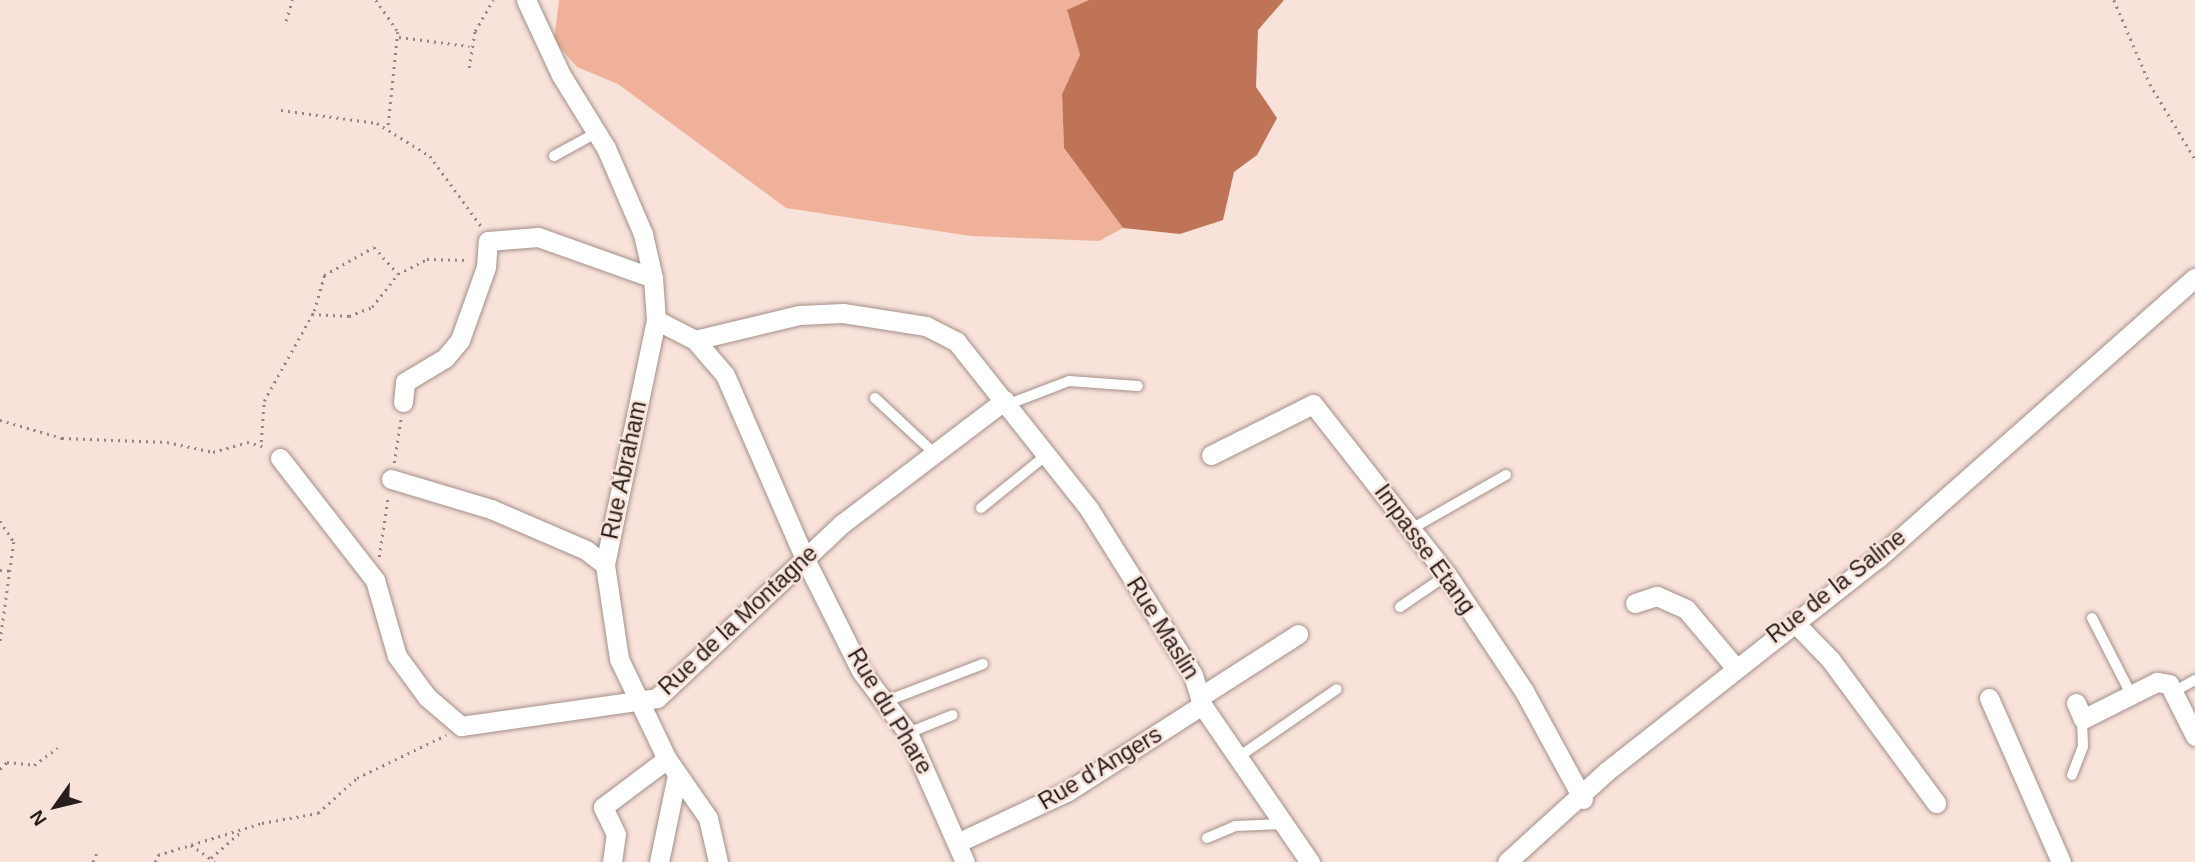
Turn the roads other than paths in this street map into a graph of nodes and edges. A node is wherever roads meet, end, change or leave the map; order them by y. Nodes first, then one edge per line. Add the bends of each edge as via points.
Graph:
1 (526, 0) edge
2 (596, 133) junction
3 (554, 156) dead end
4 (653, 278) junction
5 (2195, 278) edge
6 (656, 320) junction
7 (695, 340) junction
8 (1138, 386) dead end
9 (875, 398) dead end
10 (402, 402) dead end
11 (1007, 402) junction
12 (933, 452) junction
13 (1211, 456) dead end
14 (1044, 457) junction
15 (280, 458) road end
16 (1506, 475) dead end
17 (391, 479) dead end
18 (981, 508) dead end
19 (1413, 528) junction
20 (804, 557) junction
21 (605, 565) junction
22 (1447, 575) junction
23 (1635, 603) dead end
24 (1400, 607) dead end
25 (2092, 618) dead end
26 (1794, 622) junction
27 (1298, 634) dead end
28 (983, 664) dead end
29 (1735, 667) junction
30 (2195, 680) edge
31 (1337, 689) dead end
32 (2175, 691) junction
33 (2132, 696) junction
34 (635, 698) junction
35 (1989, 698) dead end
36 (1202, 700) junction
37 (883, 702) junction
38 (2080, 711) joint
39 (953, 715) dead end
40 (908, 733) junction
41 (2195, 736) edge
42 (1237, 758) junction
43 (672, 767) junction
44 (2072, 775) dead end
45 (1583, 799) junction
46 (1936, 803) dead end
47 (1283, 824) junction
48 (1207, 838) dead end
49 (957, 855) edge
50 (1519, 858) edge
51 (612, 862) edge
52 (659, 862) edge
53 (718, 862) edge
54 (1310, 862) edge
55 (2062, 862) edge

1 - 2 street, Rue Abraham via 561,75
2 - 3 lane
2 - 4 street, Rue Abraham via 643,234
4 - 6 street, Rue Abraham
4 - 10 street via 538,237 488,241 486,262 460,340 445,358 405,382
5 - 26 street, Rue de la Saline via 1878,558
6 - 7 street
6 - 21 street, Rue Abraham
7 - 11 street, Rue Maslin via 799,315 843,313 926,326 956,341
7 - 20 street, Rue du Phare via 725,375
8 - 11 lane via 1069,381
9 - 12 lane
11 - 12 street, Rue de la Montagne
11 - 14 street, Rue Maslin
12 - 20 street, Rue de la Montagne
13 - 19 street, Impasse Etang via 1313,404
14 - 18 lane
14 - 36 street, Rue Maslin via 1089,509
15 - 34 street, Rue de la Montagne via 375,580 397,656 427,697 461,726
16 - 19 lane
17 - 21 street via 491,509
19 - 22 street, Impasse Etang
20 - 34 street, Rue de la Montagne via 657,698
20 - 37 street, Rue du Phare via 861,671
21 - 34 street, Rue Abraham via 613,633
22 - 24 lane
22 - 45 street, Impasse Etang via 1524,691
23 - 29 street via 1657,596 1686,609
25 - 33 lane
26 - 29 street, Rue de la Saline
26 - 46 street via 1830,659
27 - 36 street, Rue d'Angers
28 - 37 lane
29 - 45 street, Rue de la Saline via 1607,771
30 - 32 lane
31 - 42 lane
32 - 33 street via 2157,682
32 - 41 street
33 - 38 street
34 - 43 street, Rue Abraham
35 - 55 street
36 - 42 street, Rue Maslin
36 - 49 street, Rue d'Angers via 1068,792
37 - 40 street, Rue du Phare
38 - 44 lane via 2083,747
39 - 40 lane
40 - 49 street, Rue du Phare
42 - 47 street, Rue Maslin
43 - 51 street via 603,807 616,834
43 - 52 street
43 - 53 street, Rue Abraham via 708,818
45 - 50 street, Rue de la Saline
47 - 48 lane via 1235,826
47 - 54 street, Rue Maslin

